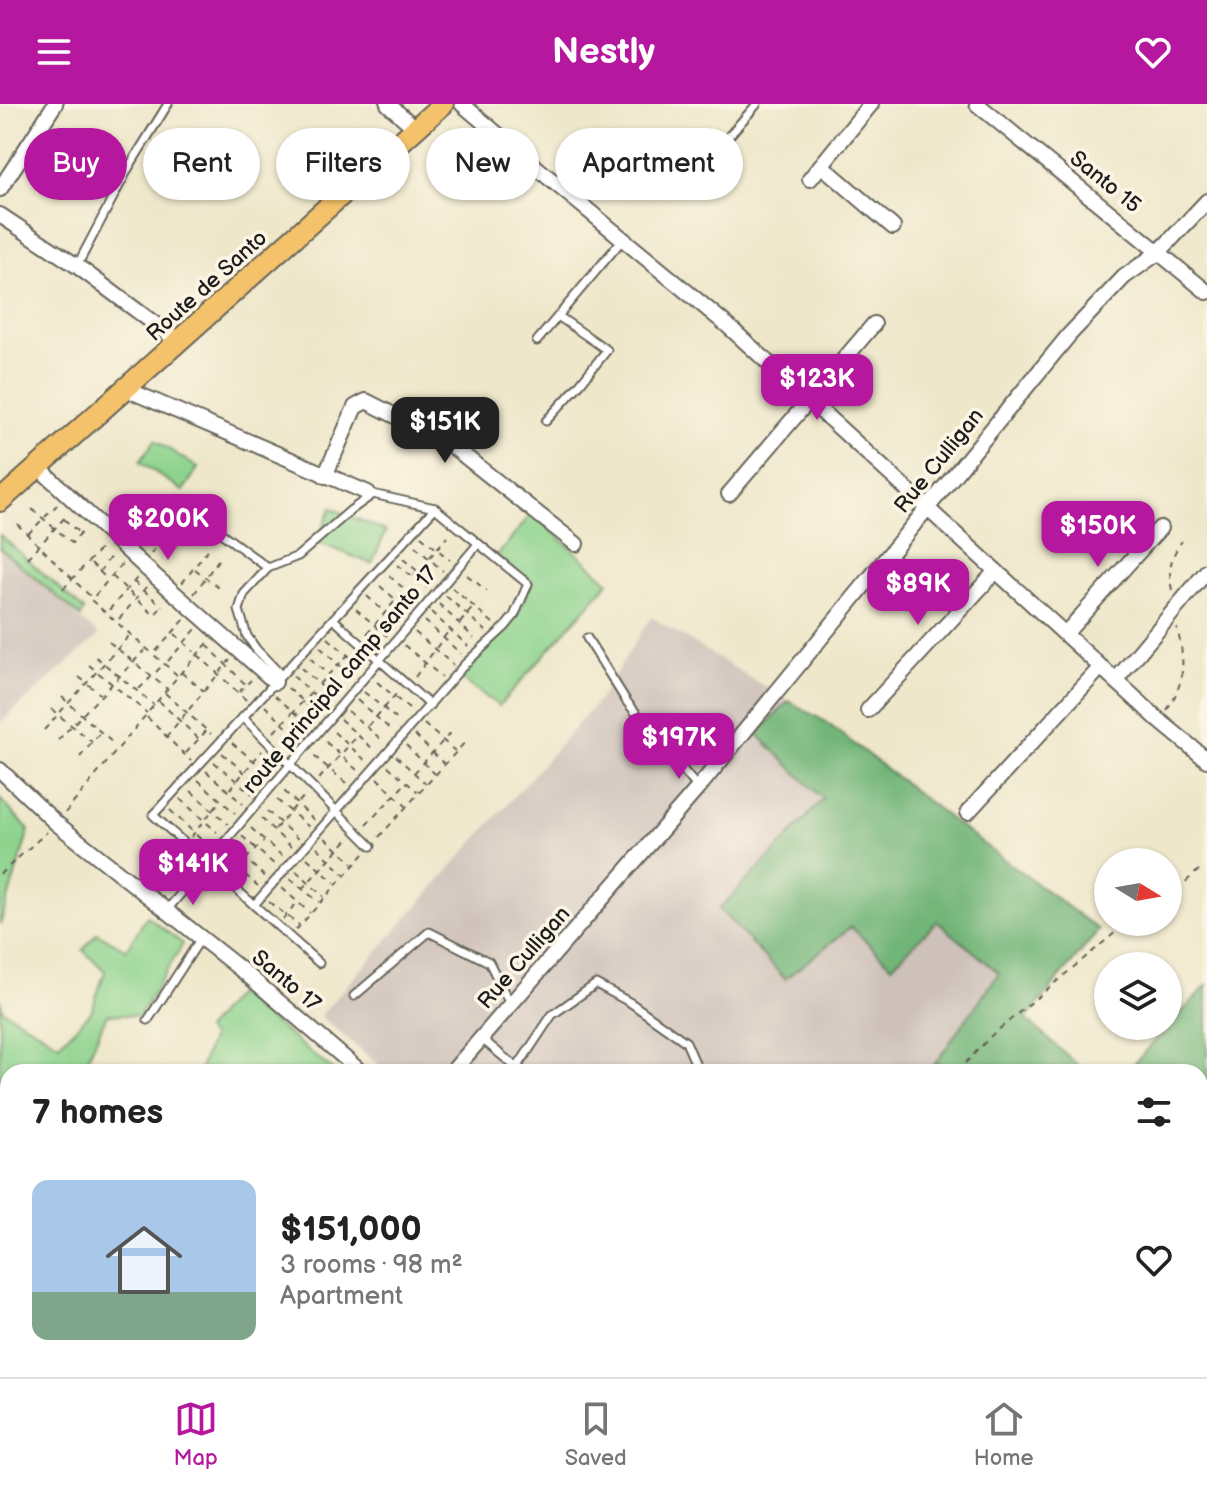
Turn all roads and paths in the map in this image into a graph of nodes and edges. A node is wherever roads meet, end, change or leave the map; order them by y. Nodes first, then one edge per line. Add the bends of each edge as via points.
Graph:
1 (55, 104) edge
2 (168, 104) edge
3 (388, 104) edge
4 (443, 104) edge
5 (462, 104) edge
6 (757, 104) edge
7 (871, 104) edge
8 (977, 104) edge
9 (415, 128) junction
10 (736, 128) edge
11 (821, 165) junction
12 (810, 179) dead end
13 (0, 189) edge
14 (1207, 201) edge
15 (0, 215) edge
16 (893, 227) dead end
17 (623, 239) junction
18 (1159, 252) junction
19 (77, 266) junction
20 (1207, 292) edge
21 (558, 316) junction
22 (874, 324) dead end
23 (537, 341) dead end
24 (179, 342) junction
25 (126, 389) junction
26 (810, 401) junction
27 (546, 421) dead end
28 (38, 467) junction
29 (325, 476) junction
30 (371, 494) junction
31 (729, 494) dead end
32 (157, 496) dead end
33 (64, 498) dead end
34 (177, 500) dead end
35 (0, 501) edge
36 (164, 503) dead end
37 (127, 506) dead end
38 (927, 507) junction
39 (74, 508) dead end
40 (435, 508) junction
41 (32, 509) dead end
42 (179, 517) dead end
43 (140, 518) junction
44 (44, 519) junction
45 (64, 519) junction
46 (90, 523) dead end
47 (17, 524) dead end
48 (149, 527) junction
49 (55, 528) junction
50 (1160, 528) dead end
51 (414, 531) junction
52 (80, 534) junction
53 (28, 535) junction
54 (447, 537) dead end
55 (162, 539) junction
56 (406, 539) junction
57 (109, 540) dead end
58 (1182, 541) dead end
59 (478, 544) junction
60 (576, 544) dead end
61 (39, 546) junction
62 (211, 546) dead end
63 (126, 549) junction
64 (436, 549) junction
65 (394, 552) junction
66 (221, 556) dead end
67 (28, 558) dead end
68 (429, 558) junction
69 (388, 559) junction
70 (89, 562) junction
71 (458, 567) junction
72 (194, 568) junction
73 (268, 568) junction
74 (379, 568) junction
75 (149, 569) junction
76 (418, 571) junction
77 (996, 571) junction
78 (1207, 571) edge
79 (99, 572) junction
80 (112, 576) junction
81 (206, 577) junction
82 (413, 577) junction
83 (370, 578) junction
84 (72, 579) junction
85 (107, 579) dead end
86 (134, 582) junction
87 (219, 588) dead end
88 (440, 588) junction
89 (63, 589) dead end
90 (177, 589) dead end
91 (360, 589) junction
92 (405, 589) junction
93 (127, 590) junction
94 (144, 590) junction
95 (487, 591) dead end
96 (92, 598) dead end
97 (136, 599) junction
98 (190, 600) dead end
99 (396, 600) junction
100 (348, 602) junction
101 (425, 606) junction
102 (474, 606) junction
103 (109, 610) dead end
104 (1173, 611) junction
105 (191, 612) dead end
106 (385, 613) junction
107 (467, 614) junction
108 (417, 616) junction
109 (119, 619) dead end
110 (333, 619) junction
111 (202, 622) dead end
112 (493, 623) dead end
113 (459, 624) junction
114 (375, 625) junction
115 (406, 628) junction
116 (450, 629) junction
117 (487, 631) dead end
118 (218, 632) junction
119 (321, 632) junction
120 (173, 633) junction
121 (1065, 634) junction
122 (129, 636) dead end
123 (443, 638) junction
124 (587, 638) dead end
125 (313, 640) junction
126 (396, 640) junction
127 (109, 642) dead end
128 (478, 642) dead end
129 (184, 643) junction
130 (359, 644) junction
131 (206, 645) junction
132 (118, 649) junction
133 (435, 649) junction
134 (472, 649) dead end
135 (145, 650) dead end
136 (238, 650) junction
137 (156, 651) dead end
138 (303, 652) junction
139 (196, 654) junction
140 (348, 655) junction
141 (96, 657) dead end
142 (465, 658) dead end
143 (379, 660) junction
144 (168, 661) dead end
145 (134, 662) junction
146 (294, 662) junction
147 (425, 663) junction
148 (104, 664) junction
149 (89, 665) dead end
150 (163, 665) dead end
151 (226, 665) junction
152 (338, 665) junction
153 (1101, 667) junction
154 (457, 669) dead end
155 (260, 670) junction
156 (97, 672) junction
157 (368, 673) junction
158 (179, 674) junction
159 (218, 674) junction
160 (328, 675) junction
161 (120, 676) junction
162 (152, 676) junction
163 (79, 677) dead end
164 (278, 679) junction
165 (1116, 680) junction
166 (447, 681) dead end
167 (87, 683) junction
168 (112, 684) junction
169 (319, 684) junction
170 (246, 685) junction
171 (358, 685) junction
172 (406, 686) junction
173 (166, 690) junction
174 (137, 691) junction
175 (204, 691) junction
176 (312, 692) junction
177 (239, 693) junction
178 (350, 694) junction
179 (102, 696) junction
180 (394, 696) junction
181 (62, 697) dead end
182 (158, 700) junction
183 (303, 701) junction
184 (68, 703) junction
185 (256, 703) junction
186 (341, 704) junction
187 (154, 705) junction
188 (430, 705) junction
189 (384, 708) junction
190 (51, 709) dead end
191 (868, 710) dead end
192 (187, 712) junction
193 (294, 712) junction
194 (334, 713) junction
195 (58, 715) junction
196 (146, 715) junction
197 (82, 716) junction
198 (243, 717) junction
199 (376, 717) junction
200 (418, 717) junction
201 (180, 721) junction
202 (1160, 721) junction
203 (326, 722) junction
204 (283, 723) junction
205 (72, 726) junction
206 (367, 727) junction
207 (408, 728) junction
208 (44, 730) dead end
209 (207, 730) junction
210 (453, 730) dead end
211 (100, 732) junction
212 (317, 732) junction
213 (358, 735) junction
214 (166, 737) junction
215 (399, 738) junction
216 (199, 739) junction
217 (268, 739) dead end
218 (58, 740) dead end
219 (444, 741) junction
220 (92, 742) junction
221 (220, 742) junction
222 (115, 745) dead end
223 (305, 746) junction
224 (349, 746) junction
225 (390, 749) junction
226 (263, 750) dead end
227 (455, 751) dead end
228 (433, 753) junction
229 (185, 755) junction
230 (340, 755) junction
231 (207, 756) junction
232 (80, 757) dead end
233 (382, 758) junction
234 (1207, 760) edge
235 (254, 761) junction
236 (424, 763) junction
237 (290, 764) junction
238 (444, 764) dead end
239 (196, 769) junction
240 (329, 769) junction
241 (0, 770) edge
242 (244, 772) junction
243 (370, 773) junction
244 (414, 773) junction
245 (435, 774) dead end
246 (237, 781) junction
247 (276, 781) junction
248 (407, 782) junction
249 (182, 783) junction
250 (426, 784) dead end
251 (312, 788) junction
252 (698, 788) junction
253 (353, 789) dead end
254 (229, 791) junction
255 (266, 792) junction
256 (418, 792) dead end
257 (173, 793) junction
258 (395, 794) junction
259 (221, 801) junction
260 (164, 803) junction
261 (297, 804) junction
262 (255, 806) junction
263 (406, 806) dead end
264 (213, 810) junction
265 (337, 811) junction
266 (291, 812) junction
267 (968, 812) dead end
268 (242, 820) junction
269 (204, 821) junction
270 (56, 823) junction
271 (280, 823) junction
272 (235, 829) junction
273 (358, 830) junction
274 (273, 831) junction
275 (194, 833) junction
276 (225, 840) junction
277 (265, 841) junction
278 (310, 841) junction
279 (186, 844) junction
280 (371, 846) dead end
281 (256, 849) junction
282 (338, 850) junction
283 (216, 852) junction
284 (246, 859) junction
285 (329, 859) junction
286 (206, 862) junction
287 (290, 864) junction
288 (354, 864) dead end
289 (1203, 866) dead end
290 (237, 868) junction
291 (320, 869) junction
292 (283, 872) junction
293 (0, 874) edge
294 (345, 875) dead end
295 (225, 879) junction
296 (309, 882) junction
297 (274, 883) junction
298 (337, 884) dead end
299 (1182, 885) edge
300 (302, 889) junction
301 (263, 895) junction
302 (325, 898) dead end
303 (298, 901) junction
304 (320, 903) dead end
305 (254, 905) junction
306 (166, 911) junction
307 (311, 913) dead end
308 (286, 915) junction
309 (300, 925) dead end
310 (278, 926) junction
311 (1111, 936) edge
312 (201, 938) junction
313 (319, 963) dead end
314 (354, 996) dead end
315 (510, 1004) junction
316 (148, 1020) dead end
317 (482, 1039) junction
318 (352, 1064) edge
319 (459, 1064) edge
320 (509, 1064) edge
321 (520, 1064) edge
322 (696, 1064) edge
323 (965, 1064) edge

1 - 13 street
2 - 19 lane
3 - 9 street
4 - 9 main road, Route de Santo
5 - 17 street
6 - 10 lane
7 - 11 street
8 - 18 street, Santo 15
9 - 24 main road, Route de Santo
11 - 12 street
11 - 16 street
14 - 18 street, Rue Culligan
15 - 19 street
17 - 21 lane
17 - 26 street
18 - 20 street, Santo 15
18 - 38 street, Rue Culligan via 1124,277 1069,335
19 - 24 street
21 - 23 lane
21 - 27 lane via 607,350
22 - 26 street
24 - 25 main road, Route de Santo
25 - 28 main road, Route de Santo
25 - 29 street
26 - 31 street
26 - 38 street
28 - 35 main road, Route de Santo
28 - 63 street
29 - 30 street
29 - 60 street via 355,407 366,401 447,442
30 - 40 lane
30 - 73 lane via 298,556
32 - 43 path
33 - 44 path
34 - 73 lane
36 - 48 path
37 - 43 path
38 - 77 street
38 - 252 street, Rue Culligan
39 - 45 path
40 - 51 lane
40 - 59 lane
41 - 44 path
42 - 55 path
43 - 48 path
43 - 63 path
44 - 49 path
44 - 53 path
45 - 49 path
45 - 52 path
46 - 52 path
47 - 53 path
48 - 55 path
48 - 63 path
49 - 52 path via 72,543
49 - 61 path
50 - 121 street
51 - 56 lane
51 - 64 path
53 - 61 path
54 - 64 path
55 - 75 path
56 - 65 lane
56 - 68 path
57 - 70 path
58 - 104 path via 1168,574
59 - 71 lane, route principal camp santo 17
59 - 188 lane via 528,584 514,616
61 - 67 path
61 - 84 path
62 - 72 path
63 - 75 street
63 - 79 path
63 - 80 path
64 - 68 path
64 - 71 path
65 - 69 lane
65 - 76 path
66 - 81 path
68 - 76 path
68 - 88 path
69 - 74 lane
69 - 82 path
70 - 79 path
70 - 84 path
71 - 88 lane, route principal camp santo 17
71 - 95 path
72 - 81 path
72 - 90 path
73 - 164 lane via 244,594 239,610 247,636
74 - 83 lane
74 - 92 path
75 - 86 path
75 - 94 path
75 - 118 street
76 - 82 path
76 - 88 path
77 - 121 street
77 - 191 street
78 - 104 street
79 - 85 path
80 - 93 path
80 - 158 path via 91,600
81 - 87 path
81 - 98 path
82 - 88 path
83 - 91 lane
83 - 99 path
84 - 89 path
84 - 96 path
86 - 93 path
86 - 94 path
88 - 101 lane, route principal camp santo 17
88 - 102 path
88 - 107 path
88 - 113 path
91 - 100 lane
91 - 106 path
92 - 99 path
92 - 101 path
93 - 97 path
93 - 103 path
94 - 97 path
94 - 97 path via 163,607 154,615
97 - 109 path
99 - 106 path
99 - 108 path
100 - 110 lane
100 - 114 path
101 - 108 lane, route principal camp santo 17
101 - 116 path
102 - 107 path
102 - 112 path
104 - 165 street
104 - 202 path via 1183,673 1175,699
105 - 120 path
106 - 114 path
106 - 115 path
107 - 113 path
107 - 117 path
108 - 115 lane, route principal camp santo 17
108 - 123 path
110 - 119 lane
110 - 130 lane
111 - 129 path
113 - 128 path
114 - 126 path
114 - 130 path
115 - 126 lane, route principal camp santo 17
115 - 133 path
116 - 123 path
116 - 134 path
118 - 131 path
118 - 136 street
119 - 125 lane
119 - 140 path
120 - 129 path
120 - 137 path
121 - 153 street
122 - 132 path
123 - 133 path
123 - 142 path
124 - 252 lane via 627,702
125 - 138 lane
125 - 152 path
126 - 143 lane, route principal camp santo 17
126 - 147 path
127 - 132 path
129 - 139 path
129 - 144 path
130 - 140 path
130 - 143 lane
131 - 139 path
131 - 151 path
132 - 145 path
132 - 148 path
133 - 147 path
133 - 154 path
135 - 145 path
136 - 151 path
136 - 155 street
138 - 146 lane
138 - 160 path
139 - 158 path
139 - 159 path
140 - 152 path
140 - 157 path
141 - 148 path
143 - 157 lane, route principal camp santo 17
143 - 172 lane
145 - 161 path
145 - 162 path
146 - 164 lane
146 - 169 path
147 - 166 path
147 - 172 path
148 - 156 path
148 - 161 path
149 - 156 path
150 - 162 path
151 - 159 path
151 - 170 path
152 - 160 path
152 - 171 path
153 - 165 street
153 - 267 street
155 - 164 street
155 - 170 path
156 - 167 path
156 - 168 path
157 - 171 lane, route principal camp santo 17
157 - 180 path
158 - 173 path
158 - 175 path
159 - 175 path
159 - 177 path
160 - 169 path
160 - 178 path
161 - 168 path
161 - 174 path
162 - 173 path
162 - 174 path
163 - 167 path
164 - 176 path
164 - 183 path
164 - 185 lane
164 - 193 path
165 - 202 street
167 - 179 path
167 - 184 path
168 - 179 path
168 - 196 path
169 - 186 path
170 - 177 path
171 - 178 lane, route principal camp santo 17
171 - 189 path
172 - 180 path
172 - 188 lane
173 - 182 path
173 - 192 path
174 - 187 path
175 - 192 path
176 - 183 path
176 - 194 path
177 - 185 path
178 - 186 lane, route principal camp santo 17
178 - 199 path
179 - 197 path
180 - 189 path
180 - 200 path
181 - 184 path
182 - 187 path
182 - 201 path
183 - 193 path
183 - 203 path
184 - 195 path
184 - 197 path
185 - 198 lane
185 - 204 path
186 - 194 lane, route principal camp santo 17
186 - 206 path
187 - 196 path
188 - 200 lane
189 - 199 path
189 - 207 path
190 - 195 path
192 - 201 path
192 - 209 path
193 - 204 path
193 - 212 path
194 - 203 lane, route principal camp santo 17
194 - 213 path
195 - 205 path
195 - 208 path
196 - 214 path
196 - 270 path
197 - 205 path
197 - 211 path
198 - 221 lane
198 - 237 lane
199 - 206 path
199 - 215 path
200 - 207 lane
200 - 219 path
201 - 214 path
201 - 216 path
202 - 234 street
203 - 212 lane, route principal camp santo 17
203 - 224 path
204 - 217 path
204 - 223 path
205 - 218 path
205 - 220 path
206 - 225 path
207 - 215 lane
207 - 228 path
209 - 216 path
209 - 221 path
210 - 219 path
211 - 220 path
211 - 222 path
212 - 223 lane, route principal camp santo 17
212 - 230 path
213 - 224 path
213 - 233 path
214 - 229 path
215 - 225 lane
215 - 236 path
216 - 229 path
219 - 227 path
219 - 228 path
220 - 232 path
221 - 231 lane
221 - 235 path
221 - 242 path
223 - 237 lane, route principal camp santo 17
223 - 240 path
224 - 230 path
224 - 243 path
225 - 233 lane
225 - 244 path
226 - 235 path
228 - 236 path
228 - 238 path
229 - 239 path
230 - 240 path
230 - 243 path
231 - 239 lane
231 - 246 path
233 - 243 lane
233 - 248 path
235 - 242 path
235 - 247 path
236 - 244 path
236 - 245 path
237 - 247 lane, route principal camp santo 17
237 - 251 lane
239 - 249 lane
239 - 254 path
239 - 259 path
240 - 251 path
240 - 253 path
241 - 270 street, Santo 17
242 - 246 path
242 - 255 path
243 - 258 path
243 - 265 lane
244 - 250 path
246 - 254 path
246 - 262 path
247 - 255 lane, route principal camp santo 17
247 - 261 path
248 - 256 path
248 - 258 path
249 - 257 lane
249 - 264 path
251 - 261 path
251 - 265 lane
252 - 315 street, Rue Culligan
254 - 262 path
255 - 262 lane, route principal camp santo 17
255 - 266 path
257 - 260 lane
257 - 269 path
258 - 263 path
258 - 273 path
259 - 264 path
259 - 268 path
260 - 275 path
260 - 279 lane via 153,815
261 - 266 path
261 - 278 path
262 - 268 lane, route principal camp santo 17
262 - 271 path
262 - 274 path
264 - 269 path
264 - 272 path
265 - 273 lane
265 - 278 lane
266 - 271 path
266 - 278 path
268 - 272 lane, route principal camp santo 17
268 - 277 path
269 - 275 path
269 - 276 path
270 - 293 path
270 - 306 street, Santo 17
271 - 274 path
271 - 278 path
272 - 276 lane, route principal camp santo 17
272 - 281 path
273 - 280 lane
273 - 282 path
274 - 278 path
275 - 279 path
275 - 283 path
276 - 283 lane, route principal camp santo 17
276 - 284 path
277 - 281 path
277 - 287 path
278 - 282 path
278 - 285 path
278 - 287 lane
278 - 291 path
279 - 286 lane
281 - 284 path
281 - 292 path
282 - 285 path
282 - 288 path
283 - 286 lane, route principal camp santo 17
283 - 290 path
284 - 290 path
284 - 297 path
285 - 291 path
285 - 294 path
286 - 295 lane
286 - 306 lane, route principal camp santo 17
287 - 292 lane
287 - 296 path
289 - 299 path
290 - 295 path
290 - 301 path
291 - 296 path
291 - 298 path
292 - 297 lane
292 - 300 path
295 - 305 lane
296 - 300 path
296 - 302 path
297 - 301 lane
297 - 303 path
300 - 304 path
301 - 305 lane
301 - 308 path
303 - 307 path
303 - 308 path
305 - 310 lane
306 - 312 street, Santo 17
308 - 309 path
308 - 310 path
310 - 313 lane
311 - 323 path
312 - 316 lane
312 - 318 street, Santo 17
314 - 315 lane via 429,932 489,962
315 - 317 street, Rue Culligan
317 - 319 street, Rue Culligan
317 - 320 lane
321 - 322 lane via 552,1015 596,984 686,1042

